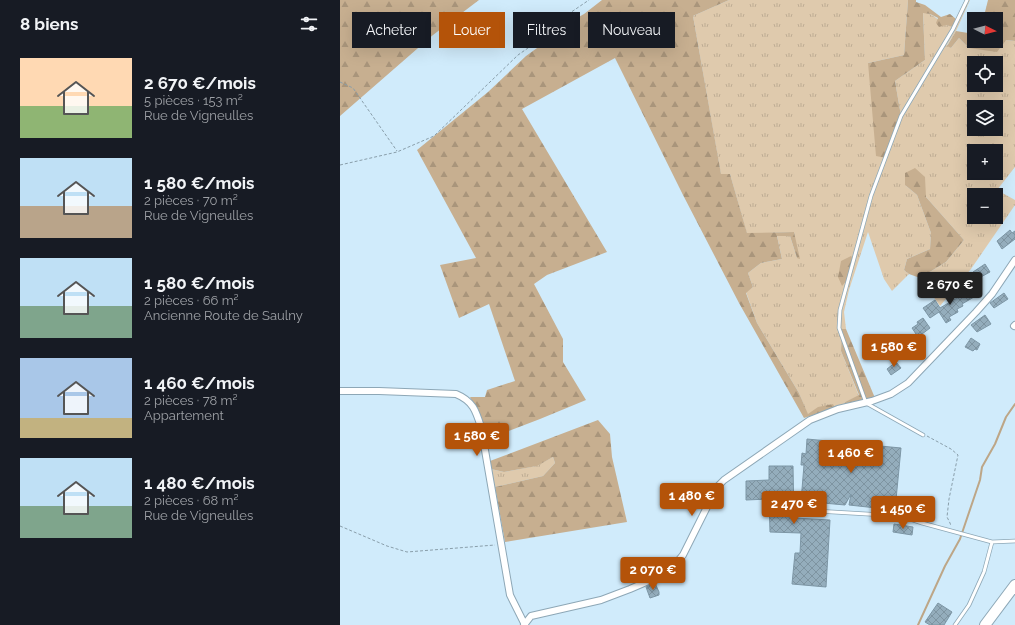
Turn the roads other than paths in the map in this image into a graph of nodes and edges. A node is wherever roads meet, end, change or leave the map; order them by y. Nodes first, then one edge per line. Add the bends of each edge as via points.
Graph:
1 (967, 0) edge
2 (1015, 260) edge
3 (340, 391) edge
4 (866, 402) junction
5 (923, 436) road end
6 (799, 510) dead end
7 (1015, 540) edge
8 (992, 542) junction
9 (1015, 585) edge
10 (524, 624) edge
11 (955, 625) edge
12 (985, 625) edge

1 - 4 lane via 953,29 901,116 871,196 840,310 839,328
2 - 4 street via 992,294 914,378 891,394
3 - 10 street via 440,392 456,394 472,405 481,427 510,595
4 - 5 lane
4 - 10 street via 810,420 724,480 717,487 683,555 667,573 602,600 531,616
6 - 8 lane via 901,516
7 - 8 lane
8 - 11 lane via 984,572 972,599
9 - 12 main road

